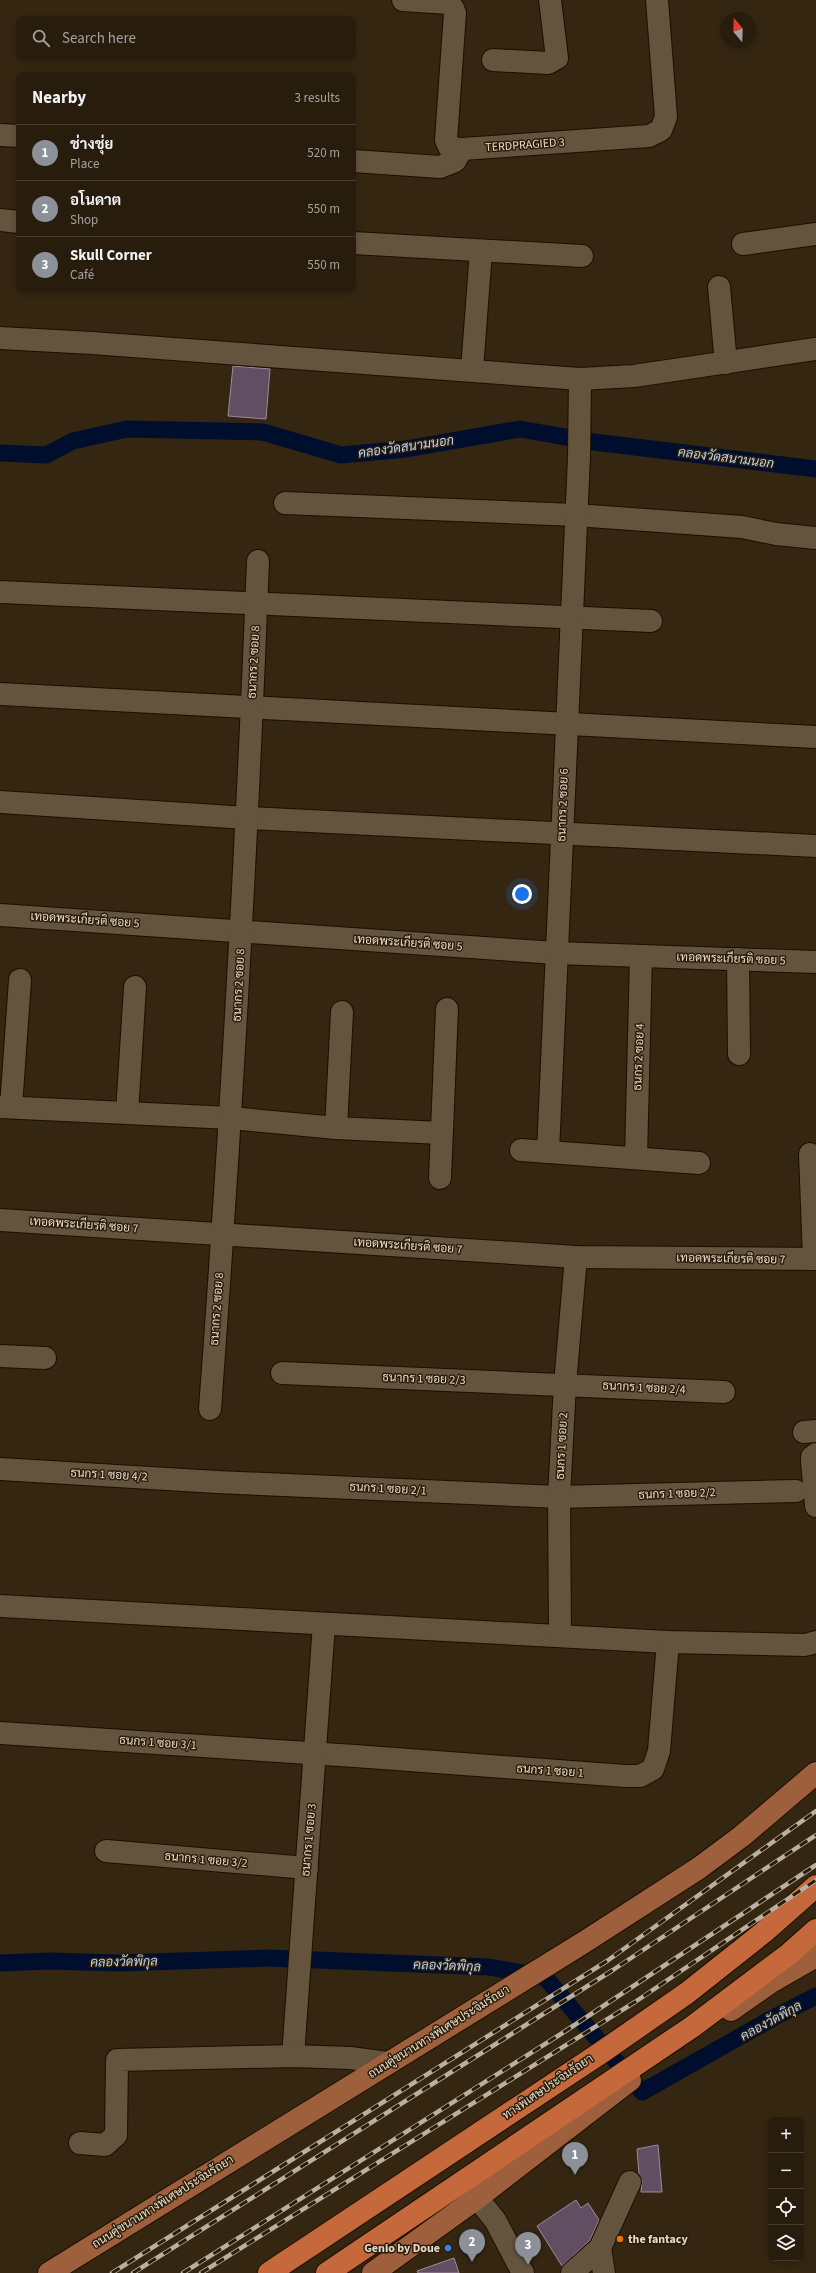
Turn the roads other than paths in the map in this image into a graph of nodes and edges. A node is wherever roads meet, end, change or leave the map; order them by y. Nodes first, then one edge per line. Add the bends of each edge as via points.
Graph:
1 (403, 0) edge
2 (550, 0) edge
3 (657, 0) edge
4 (494, 60) dead end
5 (0, 135) edge
6 (16, 136) edge
7 (462, 149) junction
8 (356, 161) edge
9 (0, 220) edge
10 (16, 222) edge
11 (816, 234) edge
12 (356, 243) edge
13 (743, 244) dead end
14 (481, 251) junction
15 (582, 256) dead end
16 (719, 287) dead end
17 (0, 338) edge
18 (815, 349) dead end
19 (726, 363) junction
20 (472, 370) junction
21 (580, 379) junction
22 (285, 503) dead end
23 (576, 515) junction
24 (816, 538) edge
25 (258, 561) dead end
26 (0, 592) edge
27 (256, 604) junction
28 (571, 619) junction
29 (651, 621) dead end
30 (0, 694) edge
31 (251, 709) junction
32 (567, 722) junction
33 (816, 737) edge
34 (0, 802) edge
35 (247, 818) junction
36 (562, 833) junction
37 (816, 846) edge
38 (0, 915) edge
39 (242, 931) junction
40 (557, 953) junction
41 (642, 956) junction
42 (738, 959) junction
43 (816, 962) edge
44 (20, 980) dead end
45 (135, 988) dead end
46 (447, 1009) dead end
47 (342, 1012) dead end
48 (739, 1054) dead end
49 (6, 1107) edge
50 (127, 1113) junction
51 (231, 1118) junction
52 (336, 1128) junction
53 (441, 1133) junction
54 (521, 1150) dead end
55 (548, 1152) junction
56 (810, 1154) dead end
57 (636, 1158) junction
58 (699, 1163) dead end
59 (440, 1178) dead end
60 (0, 1220) edge
61 (223, 1235) junction
62 (576, 1257) junction
63 (815, 1259) edge
64 (0, 1356) edge
65 (46, 1358) dead end
66 (282, 1373) dead end
67 (565, 1384) junction
68 (724, 1392) dead end
69 (210, 1409) dead end
70 (816, 1454) edge
71 (0, 1469) edge
72 (217, 1482) joint
73 (796, 1491) dead end
74 (559, 1497) junction
75 (816, 1506) edge
76 (0, 1606) edge
77 (324, 1624) junction
78 (560, 1636) junction
79 (668, 1642) junction
80 (816, 1642) edge
81 (0, 1732) edge
82 (316, 1753) junction
83 (816, 1774) edge
84 (106, 1851) dead end
85 (307, 1868) junction
86 (816, 1886) edge
87 (816, 1930) edge
88 (816, 1956) edge
89 (293, 2056) junction
90 (388, 2063) junction
91 (80, 2143) dead end
92 (630, 2182) dead end
93 (477, 2198) junction
94 (600, 2248) junction
95 (49, 2273) edge
96 (269, 2273) edge
97 (327, 2273) edge
98 (373, 2273) edge
99 (523, 2273) edge
100 (572, 2273) edge
101 (604, 2273) edge

1 - 7 street via 448,3 455,13 446,140 449,147
2 - 4 street via 557,58 554,62
3 - 7 street, TERDPRAGIED 3 via 666,117 661,130 649,136
5 - 6 street
7 - 8 street via 455,161 440,167
9 - 10 street
11 - 13 street
12 - 14 street
14 - 15 street
14 - 20 street
16 - 19 street
17 - 20 street
18 - 19 street
19 - 21 street via 634,376
20 - 21 street
21 - 23 street, ธนากร 2 ซอย 6
22 - 23 street
23 - 24 street via 742,527
23 - 28 street, ธนากร 2 ซอย 6
25 - 27 street, ธนากร 2 ซอย 8
26 - 27 street
27 - 28 street
27 - 31 street, ธนากร 2 ซอย 8
28 - 29 street
28 - 32 street, ธนากร 2 ซอย 6
30 - 31 street
31 - 32 street
31 - 35 street, ธนากร 2 ซอย 8
32 - 33 street
32 - 36 street, ธนากร 2 ซอย 6
34 - 35 street
35 - 36 street
35 - 39 street, ธนากร 2 ซอย 8
36 - 37 street
36 - 40 street, ธนากร 2 ซอย 6
38 - 39 street, เทอดพระเกียรติ ซอย 5
39 - 40 street, เทอดพระเกียรติ ซอย 5
39 - 51 street, ธนากร 2 ซอย 8
40 - 41 street, เทอดพระเกียรติ ซอย 5
40 - 55 street, ธนากร 2 ซอย 6
41 - 42 street, เทอดพระเกียรติ ซอย 5
41 - 57 street, ธนกร 2 ซอย 4
42 - 43 street, เทอดพระเกียรติ ซอย 5
42 - 48 street
44 - 49 street
45 - 50 street
46 - 53 street
47 - 52 street
49 - 50 street
50 - 51 street
51 - 52 street
51 - 61 street, ธนากร 2 ซอย 8
52 - 53 street
53 - 59 street
54 - 55 street
55 - 57 street
56 - 63 street
57 - 58 street
60 - 61 street, เทอดพระเกียรติ ซอย 7
61 - 62 street, เทอดพระเกียรติ ซอย 7
61 - 69 street, ธนากร 2 ซอย 8
62 - 63 street, เทอดพระเกียรติ ซอย 7
62 - 67 street, ธนกร 1 ซอย 2
64 - 65 street
66 - 67 street, ธนากร 1 ซอย 2/3
67 - 68 street, ธนากร 1 ซอย 2/4
67 - 74 street, ธนกร 1 ซอย 2
70 - 75 street via 812,1461
71 - 72 street, ธนกร 1 ซอย 4/2
72 - 74 street, ธนกร 1 ซอย 2/1
73 - 74 street, ธนกร 1 ซอย 2/2
74 - 78 street, ธนกร 1 ซอย 2
76 - 77 street
77 - 78 street
77 - 82 street, ธนากร 1 ซอย 3
78 - 79 street
79 - 80 street via 805,1645
79 - 82 street, ธนกร 1 ซอย 1 via 659,1751 653,1769 640,1776
81 - 82 street, ธนกร 1 ซอย 3/1
82 - 85 street, ธนากร 1 ซอย 3
83 - 90 main road, ถนนคู่ขนานทางพิเศษประจิมรัถยา via 699,1868
84 - 85 street, ธนากร 1 ซอย 3/2
85 - 89 street, ธนากร 1 ซอย 3
86 - 96 highway, ทางพิเศษประจิมรัถยา via 764,1932 687,1992 602,2052
87 - 97 highway via 789,1954 692,2026
88 - 93 main road via 771,1982 620,2088
89 - 90 street via 350,2058
89 - 91 street via 117,2060 116,2135 105,2145
90 - 95 main road, ถนนคู่ขนานทางพิเศษประจิมรัถยา
92 - 94 street
93 - 98 main road
93 - 99 street via 495,2220
94 - 100 street
94 - 101 street

